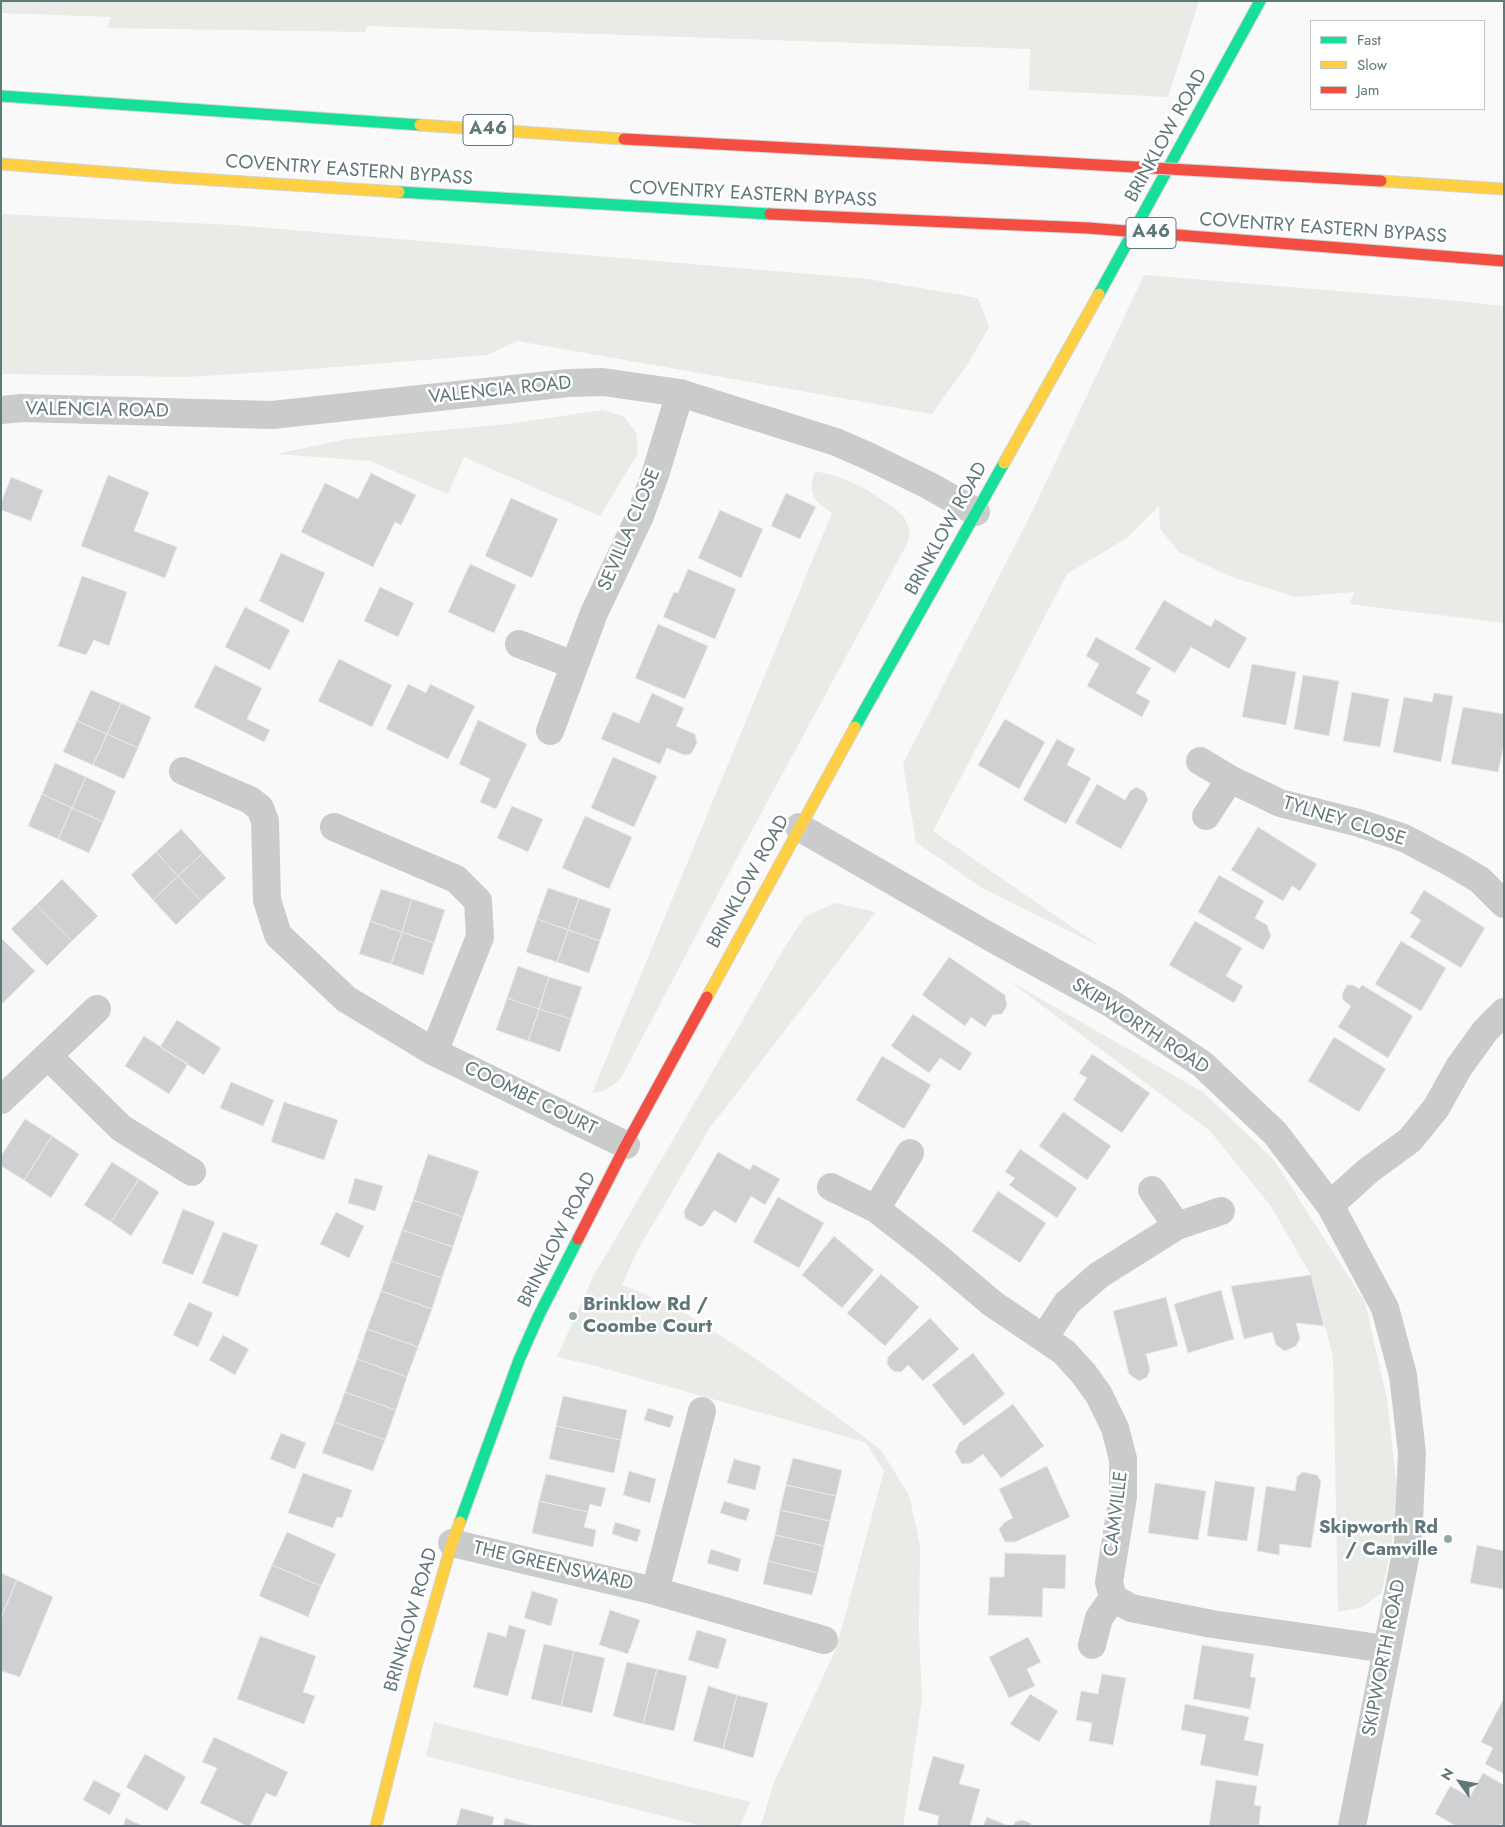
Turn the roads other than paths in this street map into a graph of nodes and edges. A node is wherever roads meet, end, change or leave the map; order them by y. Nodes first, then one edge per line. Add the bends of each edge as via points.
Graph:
1 (1260, 1) edge
2 (1, 96) edge
3 (1, 164) edge
4 (1504, 189) edge
5 (1504, 261) edge
6 (680, 393) junction
7 (1, 410) edge
8 (976, 512) junction
9 (519, 644) dead end
10 (574, 665) junction
11 (550, 731) dead end
12 (1200, 761) dead end
13 (183, 771) dead end
14 (1230, 779) junction
15 (1206, 816) dead end
16 (799, 826) junction
17 (334, 828) dead end
18 (1504, 904) edge
19 (97, 1010) dead end
20 (1504, 1012) edge
21 (434, 1052) junction
22 (48, 1056) junction
23 (1, 1100) edge
24 (626, 1145) junction
25 (910, 1153) dead end
26 (192, 1172) dead end
27 (831, 1187) dead end
28 (1152, 1190) dead end
29 (1330, 1205) junction
30 (876, 1209) junction
31 (1221, 1211) dead end
32 (1177, 1226) junction
33 (1044, 1338) junction
34 (702, 1411) dead end
35 (452, 1543) junction
36 (655, 1591) junction
37 (1113, 1598) junction
38 (824, 1640) dead end
39 (1092, 1645) dead end
40 (1386, 1649) junction
41 (376, 1826) edge
42 (1352, 1826) edge

1 - 8 main road, BRINKLOW ROAD
2 - 4 main road, A46, bridge via 690,144
3 - 5 main road, COVENTRY EASTERN BYPASS / A46, bridge via 706,211 1088,228
6 - 7 street, VALENCIA ROAD via 603,382 272,415
6 - 8 street, VALENCIA ROAD via 836,442 920,481
6 - 10 street, SEVILLA CLOSE via 640,516 594,613
8 - 16 main road, BRINKLOW ROAD
9 - 10 street
10 - 11 street, SEVILLA CLOSE
12 - 14 street, TYLNEY CLOSE
13 - 21 street, COOMBE COURT via 250,800 260,808 265,821 267,900 278,935 346,999
14 - 15 street
14 - 18 street, TYLNEY CLOSE via 1280,803 1404,838 1480,880
16 - 24 main road, BRINKLOW ROAD
16 - 29 street, SKIPWORTH ROAD via 1112,1004 1202,1064 1275,1133
17 - 21 street via 456,879 478,901 480,937
19 - 22 street
20 - 29 street via 1459,1066 1436,1108 1410,1140 1369,1170
21 - 24 street, COOMBE COURT
22 - 23 street
22 - 26 street via 121,1128
24 - 35 main road, BRINKLOW ROAD via 519,1360
25 - 30 street
27 - 30 street, CAMVILLE
28 - 32 street
29 - 40 street, SKIPWORTH ROAD via 1385,1308 1404,1374 1412,1453 1408,1543
30 - 33 street, CAMVILLE via 993,1304
31 - 32 street
32 - 33 street via 1099,1275 1067,1303
33 - 37 street, CAMVILLE via 1064,1352 1084,1374 1115,1428 1123,1459 1123,1497 1109,1582
34 - 36 street, THE GREENSWARD
35 - 36 street, THE GREENSWARD
35 - 41 main road, BRINKLOW ROAD via 416,1667
36 - 38 street, THE GREENSWARD
37 - 39 street via 1099,1618
37 - 40 street via 1131,1608 1212,1624
40 - 42 street, SKIPWORTH ROAD

